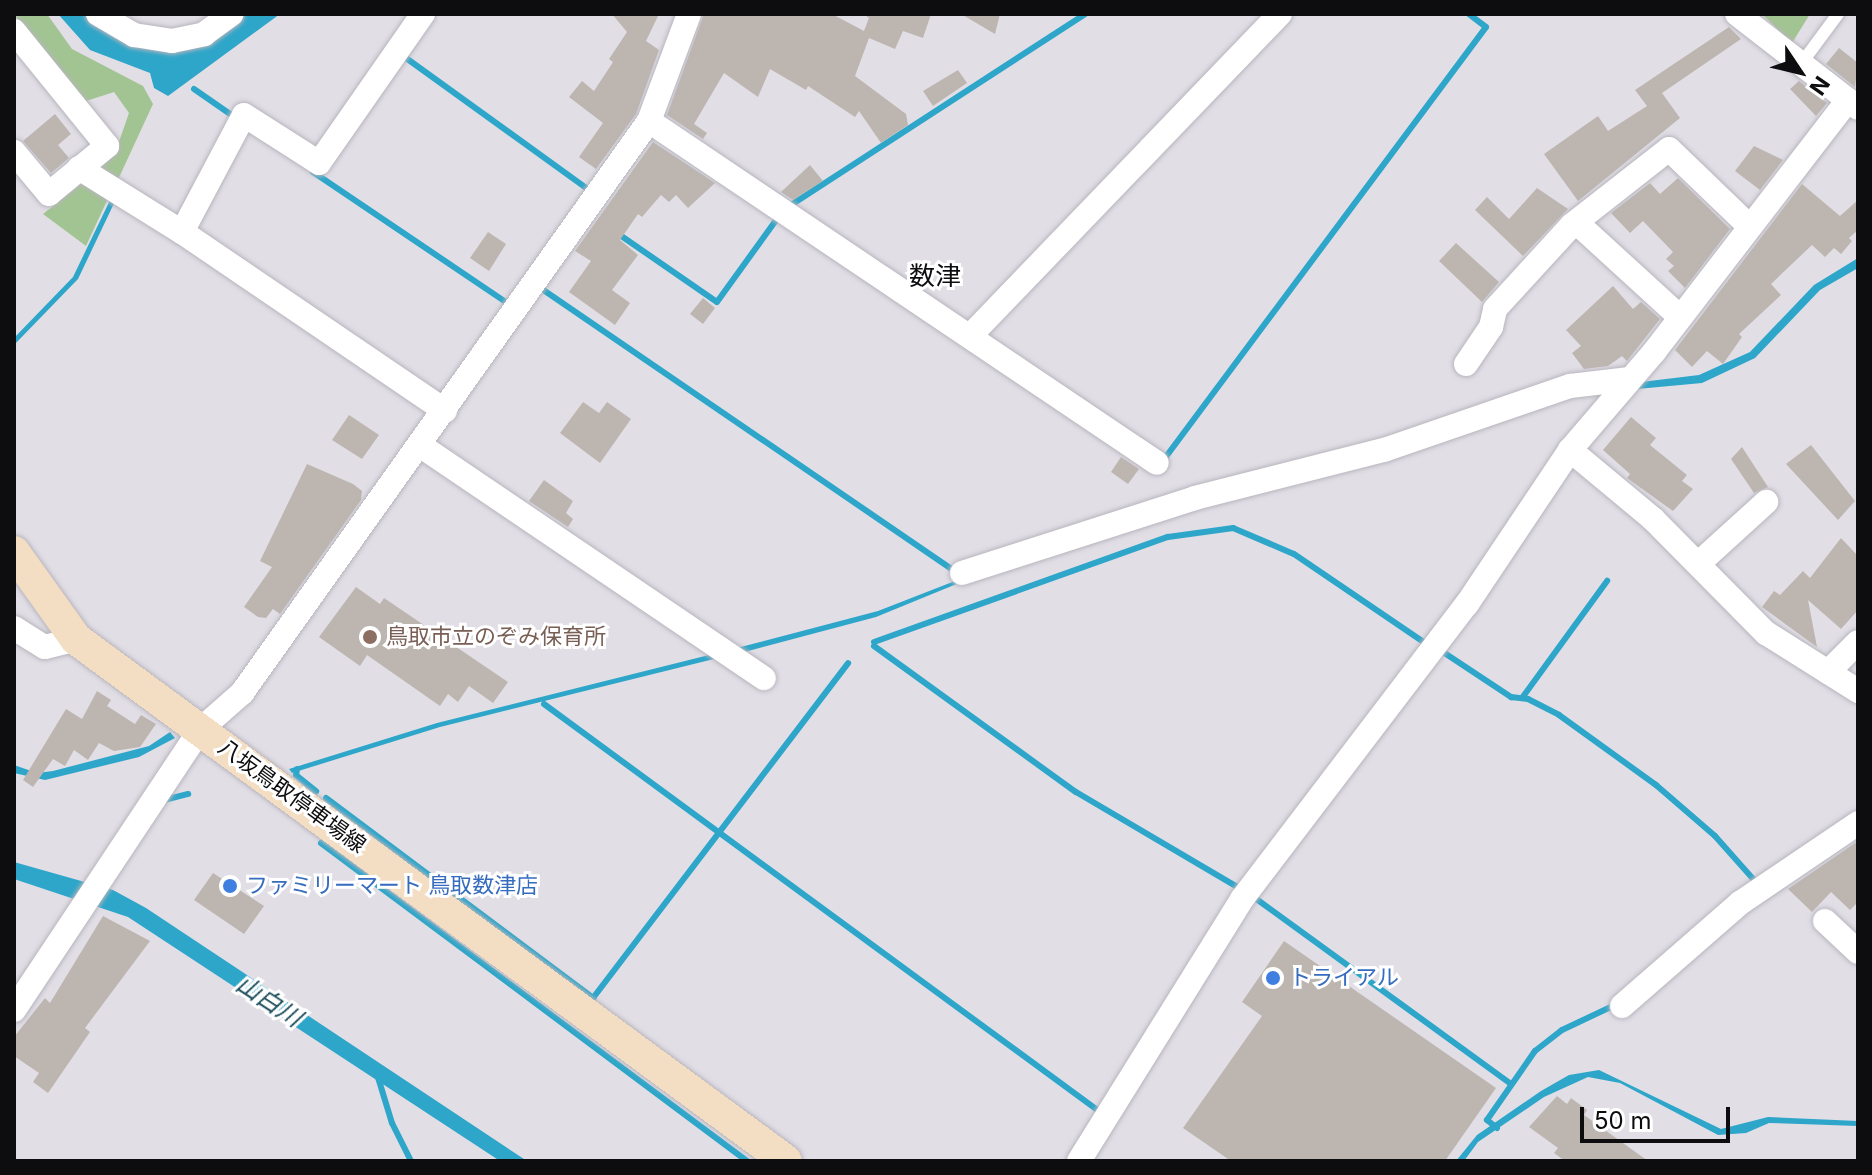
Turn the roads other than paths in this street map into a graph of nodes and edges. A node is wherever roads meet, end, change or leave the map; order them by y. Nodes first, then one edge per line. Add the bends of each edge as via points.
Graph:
1 (232, 14) edge
2 (423, 14) edge
3 (689, 14) edge
4 (1280, 14) edge
5 (1737, 14) edge
6 (1838, 14) edge
7 (105, 16) edge
8 (14, 31) edge
9 (1801, 64) junction
10 (1853, 104) edge
11 (649, 121) junction
12 (14, 152) edge
13 (79, 168) junction
14 (1577, 223) junction
15 (1750, 227) junction
16 (182, 232) junction
17 (1680, 317) junction
18 (970, 336) junction
19 (1466, 364) dead end
20 (1630, 379) junction
21 (445, 411) junction
22 (421, 446) junction
23 (1570, 450) junction
24 (1157, 463) dead end
25 (1766, 502) dead end
26 (14, 552) edge
27 (1699, 563) junction
28 (962, 573) dead end
29 (14, 628) edge
30 (76, 639) junction
31 (1858, 642) edge
32 (1828, 672) junction
33 (764, 678) dead end
34 (1858, 691) edge
35 (201, 729) junction
36 (1858, 823) edge
37 (1825, 921) dead end
38 (1858, 952) edge
39 (1622, 1006) dead end
40 (14, 1010) edge
41 (786, 1161) edge
42 (1079, 1161) edge

1 - 7 street via 204,34 172,41 134,35
2 - 16 street via 319,163 244,115
3 - 11 street
4 - 18 street
5 - 9 street
6 - 9 lane
8 - 13 street via 107,146
9 - 10 street
10 - 15 street
11 - 18 street
11 - 21 street via 608,171
12 - 13 street via 49,194
13 - 16 street
14 - 15 street via 1669,149
14 - 17 street
14 - 19 street via 1495,309 1491,327
15 - 17 street
16 - 21 street
17 - 20 street
18 - 24 street
20 - 23 street
20 - 28 street via 1570,386 1384,450 1195,498
21 - 22 street
22 - 33 street
22 - 35 street via 242,693
23 - 27 street
23 - 42 street via 1467,604 1242,899
25 - 27 street
26 - 30 main road, 八坂鳥取停車場線
27 - 32 street via 1766,633
29 - 30 street via 45,647
30 - 35 main road, 八坂鳥取停車場線
31 - 32 street
32 - 34 street
35 - 40 street
35 - 41 main road, 八坂鳥取停車場線
36 - 39 street via 1740,903
37 - 38 street

